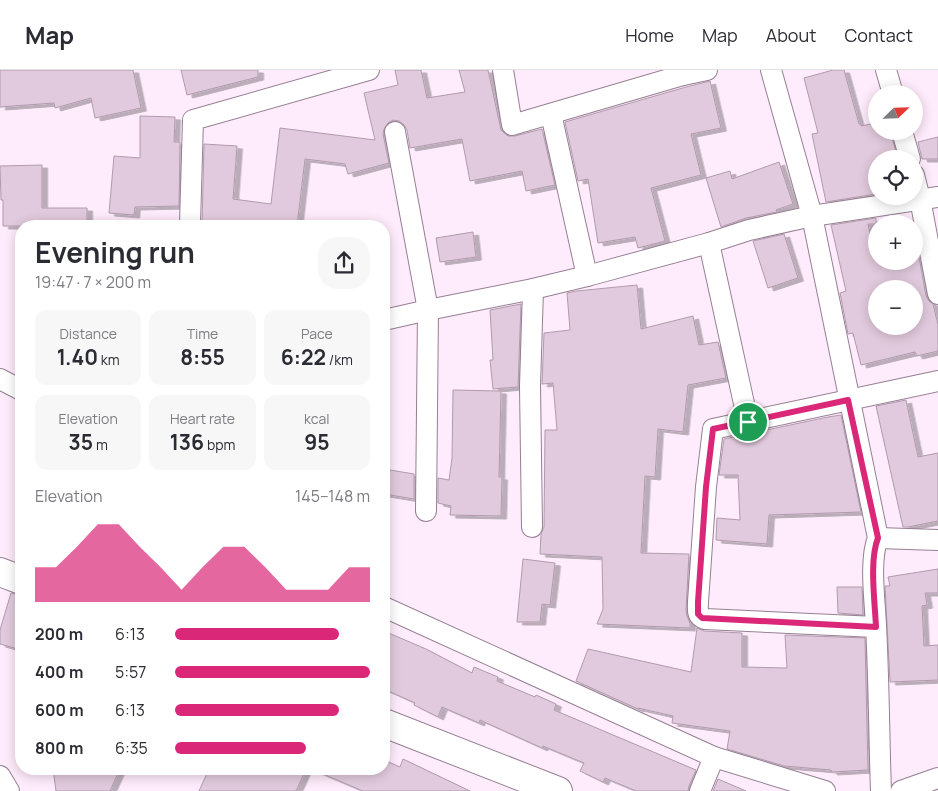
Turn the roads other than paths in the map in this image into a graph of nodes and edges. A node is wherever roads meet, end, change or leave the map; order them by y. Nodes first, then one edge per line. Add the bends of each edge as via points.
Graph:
1 (369, 70) edge
2 (503, 70) edge
3 (707, 70) edge
4 (771, 70) edge
5 (886, 70) edge
6 (683, 73) edge
7 (890, 85) edge
8 (551, 114) junction
9 (395, 132) dead end
10 (929, 198) edge
11 (812, 216) junction
12 (190, 220) edge
13 (709, 243) junction
14 (587, 276) junction
15 (533, 290) junction
16 (938, 294) edge
17 (428, 310) junction
18 (390, 319) edge
19 (0, 380) edge
20 (938, 380) edge
21 (15, 387) edge
22 (848, 400) junction
23 (748, 422) junction
24 (426, 511) dead end
25 (532, 527) dead end
26 (878, 538) junction
27 (938, 540) edge
28 (0, 572) edge
29 (15, 578) edge
30 (390, 610) edge
31 (876, 627) junction
32 (390, 725) edge
33 (714, 757) junction
34 (0, 776) edge
35 (938, 778) edge
36 (9, 791) edge
37 (558, 791) edge
38 (700, 791) edge
39 (825, 791) edge
40 (881, 791) edge
41 (901, 791) edge

1 - 12 street via 193,120
2 - 8 street via 512,125
3 - 6 street
4 - 11 street
5 - 7 street
6 - 8 street
8 - 14 street
9 - 17 street
10 - 11 street
10 - 16 street
11 - 13 street
11 - 22 street
13 - 14 street
13 - 23 street
14 - 15 street
15 - 17 street
15 - 25 street via 530,386
17 - 18 street
17 - 24 street
19 - 21 street
20 - 22 street
22 - 23 street
22 - 26 street
23 - 31 street via 713,429 698,614 705,619
26 - 27 street
26 - 31 street via 873,567
28 - 29 main road
30 - 33 street
31 - 40 street
32 - 37 main road
33 - 38 street
33 - 39 street
34 - 36 street
35 - 41 street

